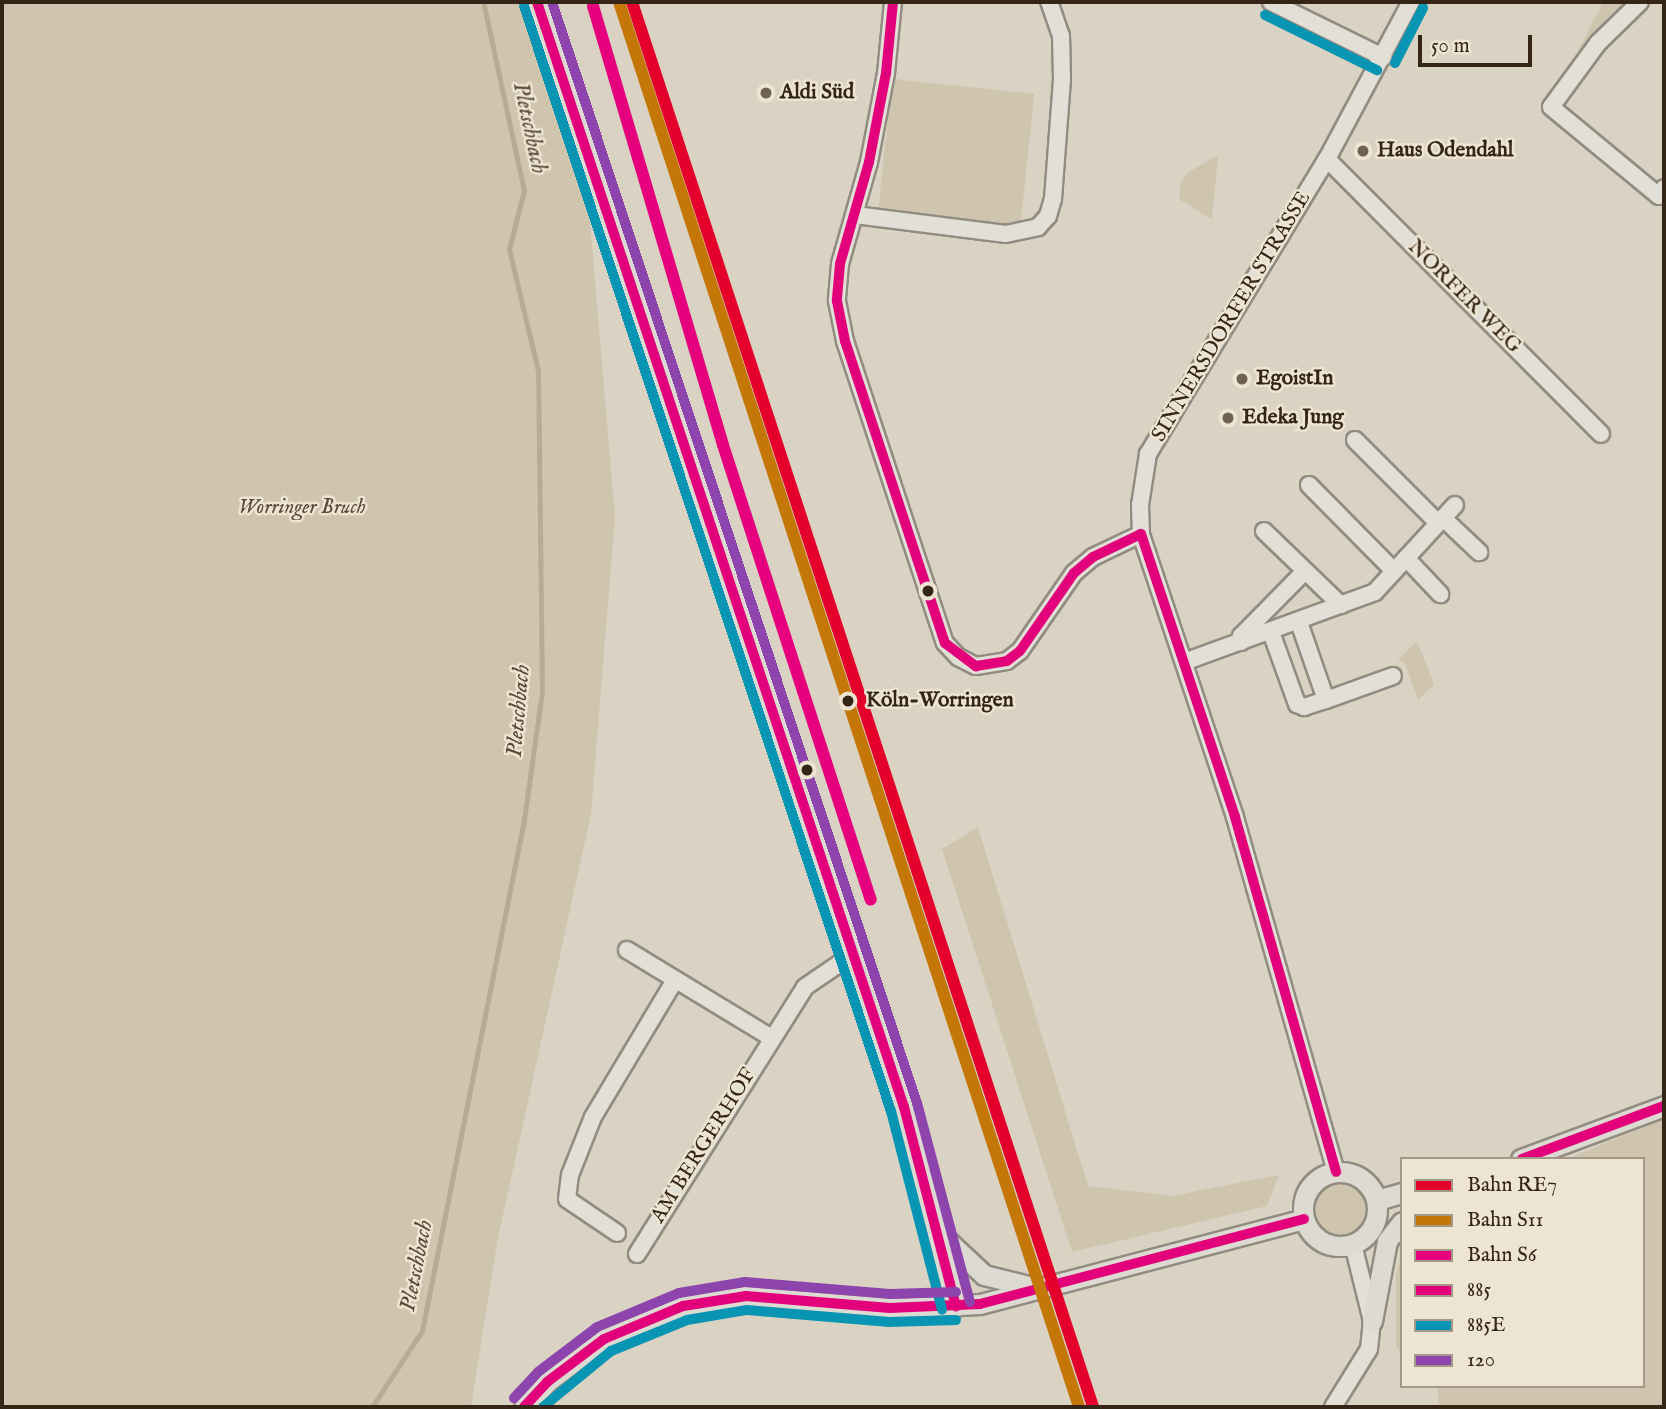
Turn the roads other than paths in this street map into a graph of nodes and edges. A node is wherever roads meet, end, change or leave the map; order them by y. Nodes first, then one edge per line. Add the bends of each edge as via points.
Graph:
1 (537, 2) edge
2 (893, 2) edge
3 (1049, 2) edge
4 (1271, 2) edge
5 (1411, 2) edge
6 (1640, 2) edge
7 (1383, 57) junction
8 (1327, 159) junction
9 (1662, 194) edge
10 (855, 215) junction
11 (1601, 434) dead end
12 (1355, 440) dead end
13 (1309, 485) dead end
14 (1455, 505) dead end
15 (1441, 521) junction
16 (1264, 531) dead end
17 (1141, 534) junction
18 (1479, 552) dead end
19 (1406, 558) junction
20 (1305, 571) junction
21 (1394, 571) junction
22 (1440, 594) dead end
23 (1341, 605) junction
24 (1299, 622) junction
25 (1271, 632) junction
26 (1241, 642) junction
27 (1184, 662) junction
28 (1393, 676) dead end
29 (1326, 700) junction
30 (626, 950) dead end
31 (852, 955) junction
32 (675, 980) junction
33 (772, 1038) junction
34 (1664, 1106) edge
35 (1530, 1157) edge
36 (1336, 1172) junction
37 (1400, 1194) edge
38 (1377, 1200) junction
39 (1304, 1219) junction
40 (1400, 1225) edge
41 (938, 1232) junction
42 (617, 1233) dead end
43 (1353, 1244) junction
44 (637, 1254) dead end
45 (1043, 1289) junction
46 (956, 1306) junction
47 (1372, 1321) junction
48 (1342, 1404) edge
49 (524, 1407) edge

1 - 31 main road
2 - 10 street via 886,73
3 - 10 street via 1062,36 1062,79 1053,199 1048,216 1038,227 1006,234
4 - 7 street
5 - 7 street, SINNERSDORFER STRASSE
6 - 9 street via 1598,43 1551,107
7 - 8 street, SINNERSDORFER STRASSE
8 - 11 street, NORFER WEG
8 - 17 street, SINNERSDORFER STRASSE via 1148,454
10 - 17 street via 840,264 839,320 941,632 952,651 965,662 987,667 1014,657 1074,573 1093,557
12 - 15 street
13 - 21 street
14 - 15 street
15 - 18 street
15 - 19 street
16 - 20 street
17 - 27 street, SINNERSDORFER STRASSE
19 - 21 street
19 - 22 street
20 - 23 street
20 - 26 street via 1241,636
21 - 23 street via 1375,592
23 - 24 street
24 - 25 street
24 - 29 street
25 - 26 street
25 - 29 street via 1297,704 1304,707
26 - 27 street
27 - 36 street, SINNERSDORFER STRASSE via 1235,817
28 - 29 street
30 - 32 street
31 - 33 street, AM BERGERHOF via 805,987
31 - 41 main road via 904,1107
32 - 33 street
32 - 42 street via 593,1117 570,1175 567,1199
33 - 44 street, AM BERGERHOF
34 - 35 main road
36 - 38 main road via 1362,1178
36 - 39 main road via 1324,1175 1306,1193
37 - 38 main road
38 - 43 main road via 1373,1227
39 - 43 main road via 1317,1239 1340,1247
39 - 45 main road
40 - 47 main road via 1387,1241
41 - 45 main road via 984,1275
41 - 46 main road
43 - 47 street
45 - 46 main road
46 - 49 main road via 890,1308 746,1296 683,1306 604,1339 547,1382
47 - 48 street via 1368,1349

